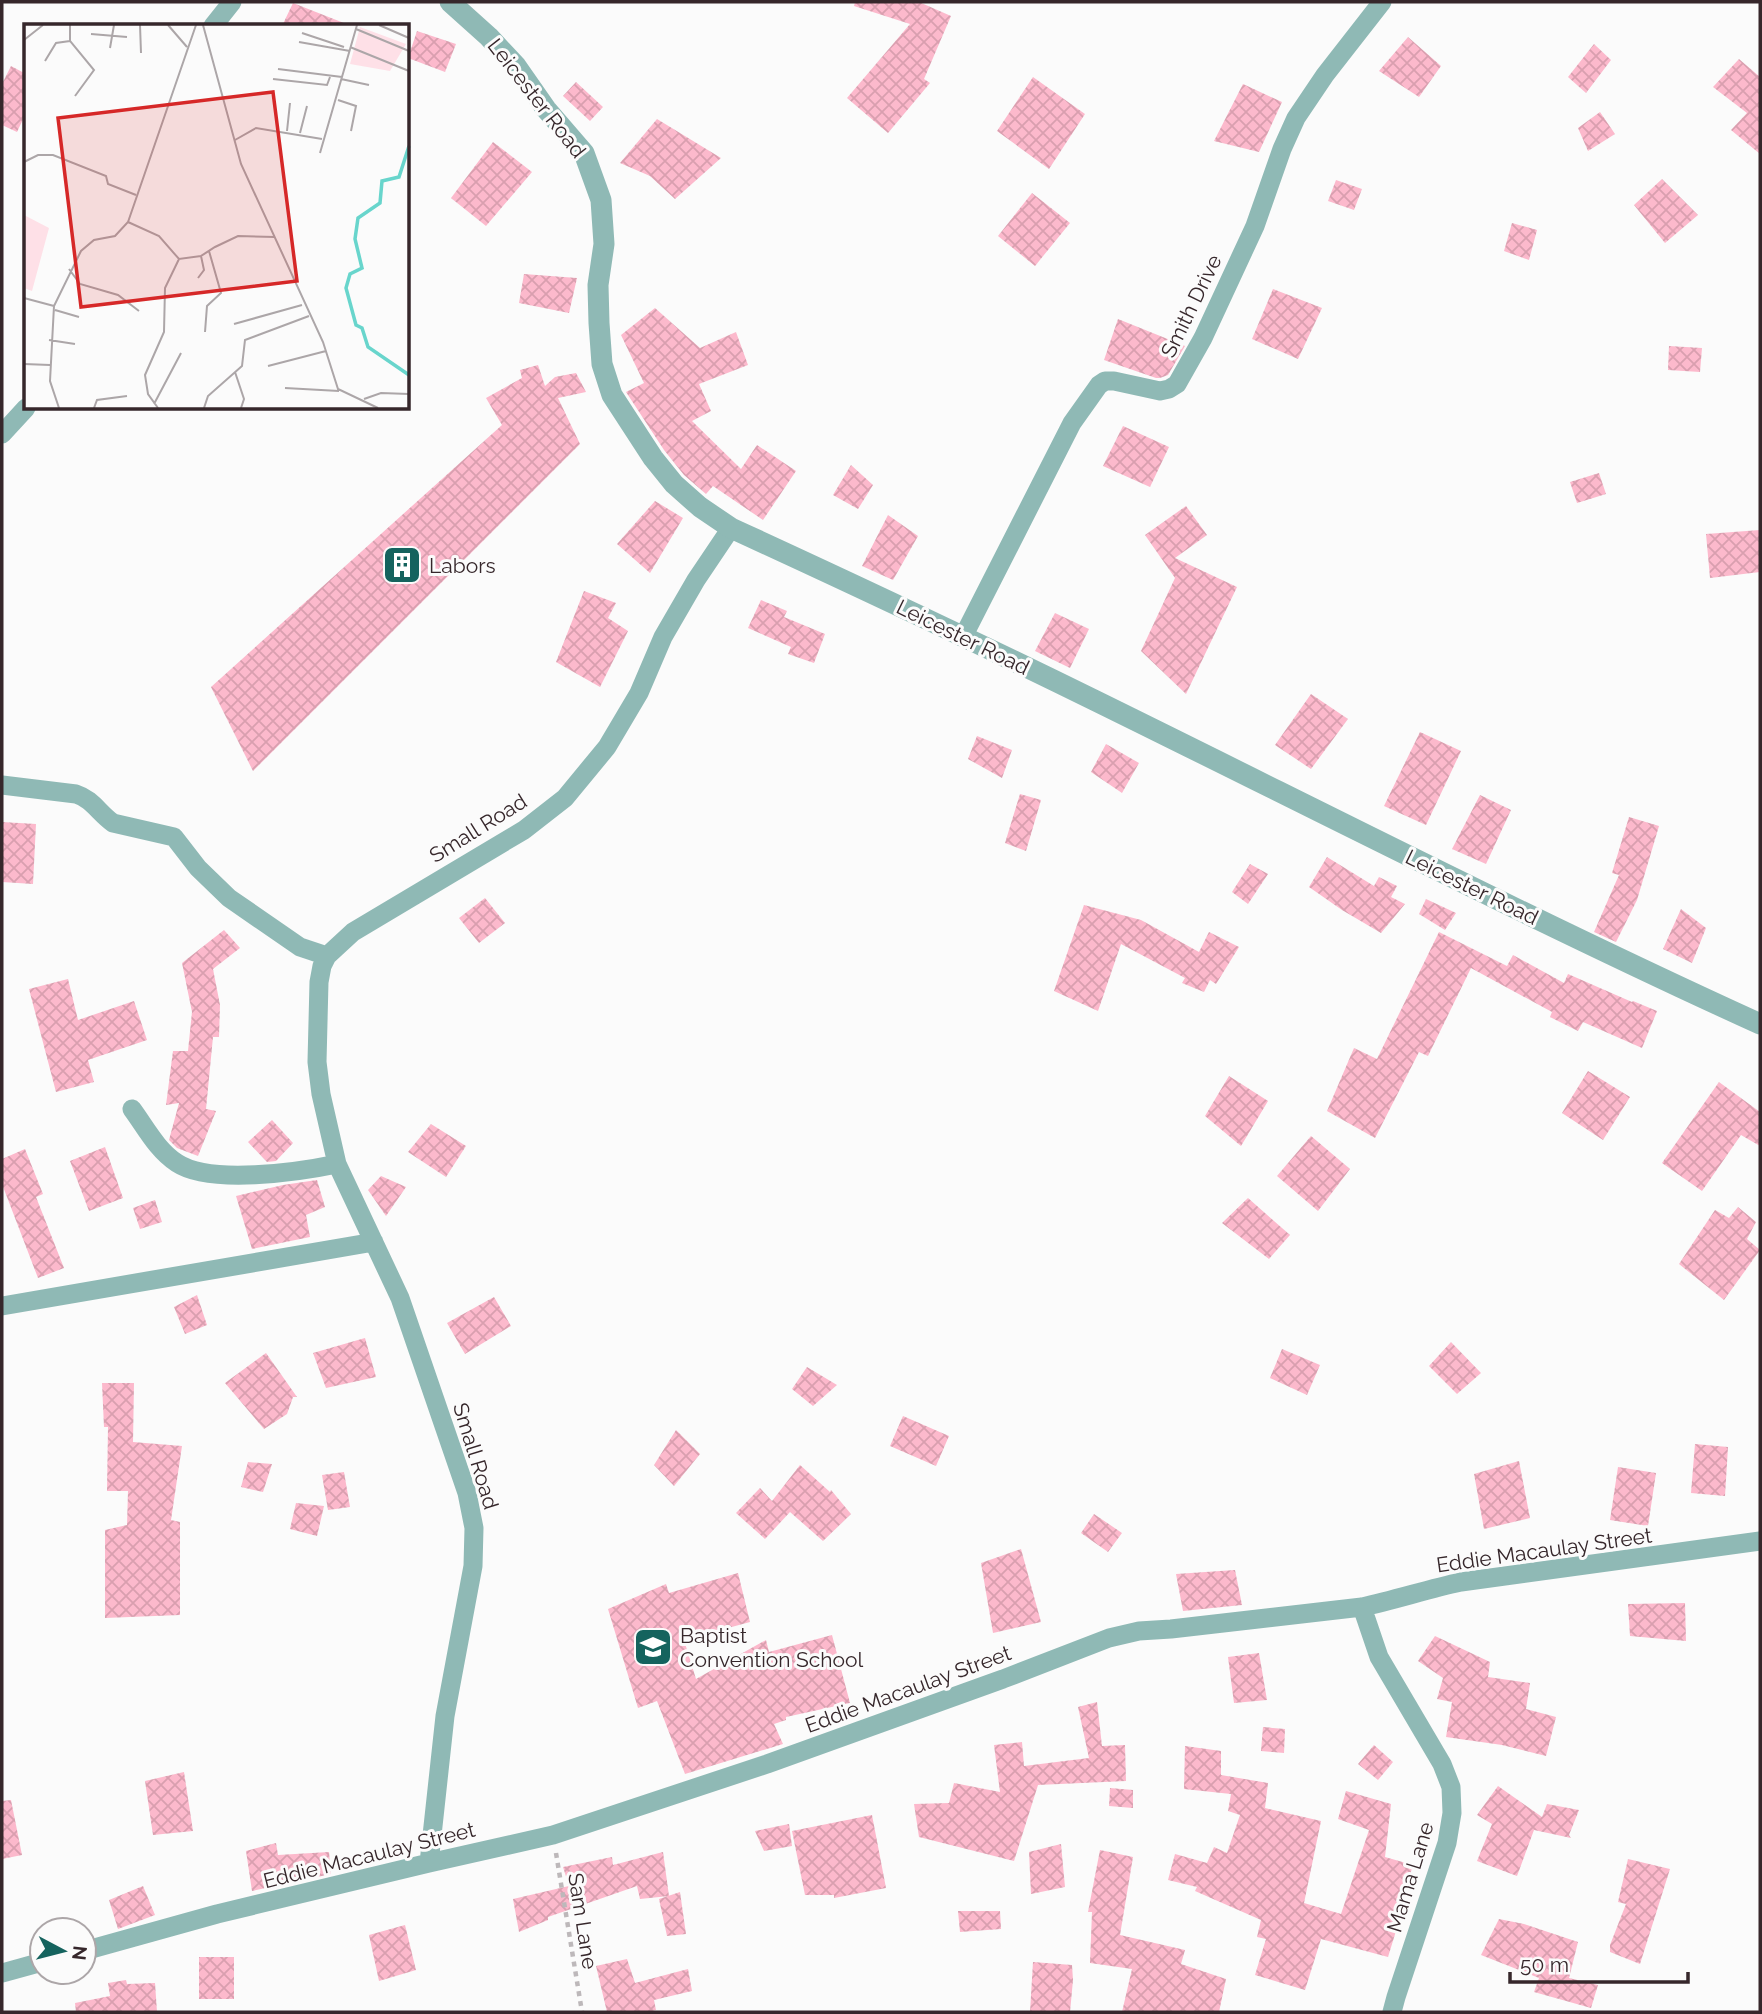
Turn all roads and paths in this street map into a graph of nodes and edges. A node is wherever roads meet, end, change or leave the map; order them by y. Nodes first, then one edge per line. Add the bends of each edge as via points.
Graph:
1 (232, 2) edge
2 (450, 2) edge
3 (1382, 2) edge
4 (215, 24) edge
5 (24, 410) edge
6 (2, 434) edge
7 (731, 528) junction
8 (963, 637) junction
9 (2, 785) edge
10 (327, 956) junction
11 (1760, 1024) edge
12 (132, 1109) dead end
13 (337, 1164) junction
14 (374, 1242) junction
15 (2, 1306) edge
16 (1760, 1541) edge
17 (1362, 1607) junction
18 (553, 1835) junction
19 (429, 1863) junction
20 (98, 1947) edge
21 (28, 1966) edge
22 (2, 1973) edge
23 (582, 2012) edge
24 (1392, 2012) edge

1 - 4 street
2 - 7 street, Leicester Road via 516,66 584,153 601,200 604,244 598,323 602,364 612,395 674,484
3 - 8 street, Smith Drive via 1296,118 1255,226 1177,384 1160,391 1114,381 1099,385 1072,423
5 - 6 street
7 - 8 street, Leicester Road
7 - 10 street, Small Road via 670,625 639,693 607,747 565,798 524,830 353,932
8 - 11 street, Leicester Road via 1649,974
9 - 10 street via 86,797 113,823 174,837 229,898 300,947
10 - 13 street, Small Road via 319,982 317,1062
12 - 13 street via 161,1150 179,1165 203,1172 268,1175
13 - 14 street, Small Road
14 - 15 street
14 - 19 street, Small Road via 400,1298 467,1493 474,1528 473,1566 445,1716
16 - 17 street, Eddie Macaulay Street via 1461,1581
17 - 18 street, Eddie Macaulay Street via 1109,1638 767,1764
17 - 24 street, Mama Lane via 1379,1657 1451,1787 1447,1843
18 - 19 street, Eddie Macaulay Street
18 - 23 path, Sam Lane
19 - 20 street, Eddie Macaulay Street
21 - 22 street

